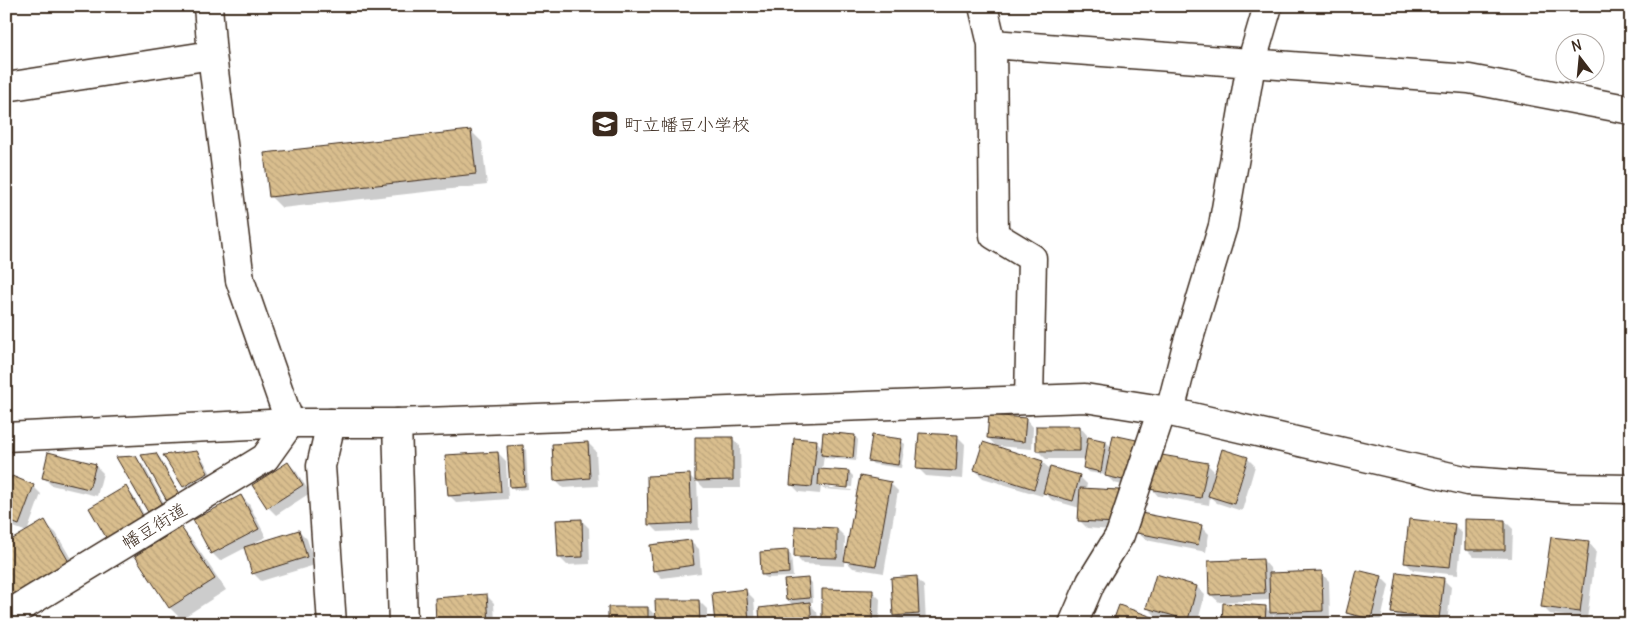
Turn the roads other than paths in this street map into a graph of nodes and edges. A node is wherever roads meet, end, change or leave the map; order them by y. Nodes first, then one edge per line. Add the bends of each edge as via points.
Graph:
1 (208, 6) edge
2 (983, 6) edge
3 (1268, 6) edge
4 (992, 44) junction
5 (212, 55) junction
6 (1251, 64) junction
7 (6, 87) edge
8 (1631, 110) edge
9 (1030, 400) junction
10 (1166, 410) junction
11 (397, 422) junction
12 (290, 423) junction
13 (331, 423) junction
14 (6, 437) edge
15 (1631, 489) edge
16 (6, 616) edge
17 (332, 624) edge
18 (403, 624) edge
19 (1073, 624) edge

1 - 5 street
2 - 4 street
3 - 6 street
4 - 6 street
4 - 9 street via 994,236 1032,258
5 - 7 street
5 - 12 street via 240,280
6 - 8 street via 1469,79
6 - 10 street via 1223,226
9 - 10 street via 1085,398
9 - 11 street
10 - 15 street via 1468,481
10 - 19 street via 1120,535 1091,582
11 - 13 street
11 - 18 street
12 - 13 street
12 - 14 street
12 - 16 street, 幡豆街道 via 265,458
13 - 17 street via 321,466

